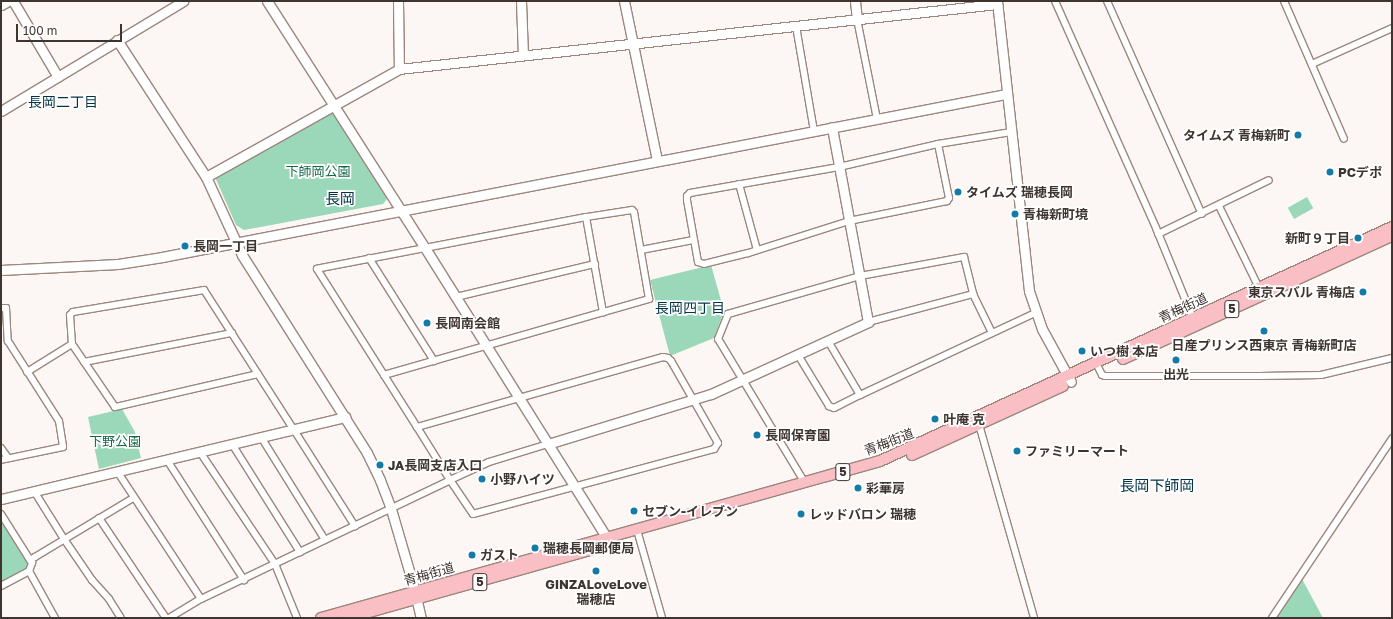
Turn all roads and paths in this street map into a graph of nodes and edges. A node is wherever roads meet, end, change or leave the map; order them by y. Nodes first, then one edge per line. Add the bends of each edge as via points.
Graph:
1 (8, 1) edge
2 (13, 1) edge
3 (183, 1) edge
4 (267, 1) edge
5 (398, 1) edge
6 (522, 1) edge
7 (624, 1) edge
8 (855, 1) edge
9 (1054, 1) edge
10 (1107, 1) edge
11 (1284, 1) edge
12 (997, 2) edge
13 (1, 6) edge
14 (857, 19) junction
15 (796, 26) junction
16 (1392, 28) edge
17 (117, 40) junction
18 (633, 44) junction
19 (523, 55) junction
20 (1312, 64) junction
21 (399, 69) junction
22 (58, 77) junction
23 (1006, 94) junction
24 (334, 107) junction
25 (1, 111) edge
26 (877, 119) junction
27 (832, 127) junction
28 (814, 131) junction
29 (1011, 132) junction
30 (1344, 139) dead end
31 (938, 144) junction
32 (657, 161) junction
33 (839, 167) junction
34 (206, 177) junction
35 (1269, 180) dead end
36 (739, 184) junction
37 (1218, 206) junction
38 (401, 212) junction
39 (1202, 214) junction
40 (586, 217) junction
41 (849, 221) junction
42 (1392, 227) edge
43 (1158, 234) junction
44 (1392, 236) edge
45 (693, 240) junction
46 (235, 243) junction
47 (425, 248) junction
48 (641, 250) junction
49 (757, 250) junction
50 (370, 258) junction
51 (595, 264) junction
52 (1, 270) edge
53 (860, 276) junction
54 (1259, 288) junction
55 (973, 294) junction
56 (456, 297) junction
57 (1, 308) edge
58 (604, 312) junction
59 (1035, 313) junction
60 (1193, 318) junction
61 (868, 322) junction
62 (232, 333) junction
63 (992, 333) junction
64 (828, 341) junction
65 (72, 344) junction
66 (487, 346) junction
67 (798, 354) junction
68 (1392, 358) edge
69 (434, 361) junction
70 (84, 362) junction
71 (1098, 366) junction
72 (27, 372) junction
73 (258, 374) junction
74 (384, 375) junction
75 (1070, 379) junction
76 (743, 380) junction
77 (860, 395) junction
78 (520, 399) junction
79 (694, 400) junction
80 (345, 417) junction
81 (978, 421) junction
82 (417, 427) junction
83 (294, 430) junction
84 (261, 437) junction
85 (1392, 439) edge
86 (232, 444) junction
87 (548, 444) junction
88 (1, 448) edge
89 (200, 452) junction
90 (8, 458) junction
91 (1, 460) edge
92 (167, 460) junction
93 (116, 471) junction
94 (450, 480) junction
95 (805, 483) junction
96 (575, 487) junction
97 (34, 490) junction
98 (133, 498) junction
99 (1, 499) edge
100 (391, 509) junction
101 (1, 514) edge
102 (100, 518) junction
103 (355, 526) junction
104 (638, 533) junction
105 (64, 539) junction
106 (325, 540) junction
107 (608, 540) junction
108 (300, 552) junction
109 (30, 560) junction
110 (275, 564) junction
111 (29, 571) junction
112 (244, 580) junction
113 (1, 586) edge
114 (416, 595) junction
115 (201, 599) junction
116 (55, 618) edge
117 (121, 618) edge
118 (166, 618) edge
119 (169, 618) edge
120 (297, 618) edge
121 (321, 618) edge
122 (348, 618) edge
123 (421, 618) edge
124 (662, 618) edge
125 (1034, 618) edge
126 (1272, 618) edge

1 - 13 street
2 - 22 street
3 - 17 street
4 - 24 street
5 - 21 street
6 - 19 street
7 - 18 street
8 - 14 street
9 - 43 street
10 - 39 street
11 - 20 street
12 - 14 street
12 - 23 street
14 - 15 street
14 - 26 street
15 - 18 street
15 - 28 street
16 - 20 street
17 - 22 street
17 - 34 street
18 - 19 street
18 - 32 street
19 - 21 street
20 - 30 street
21 - 24 street
22 - 25 street
23 - 26 street
23 - 29 street
24 - 34 street
24 - 38 street
26 - 27 street
27 - 28 street
27 - 33 street
28 - 32 street
29 - 31 street
29 - 59 street via 1026,273
31 - 33 street
31 - 41 street via 948,200
32 - 38 street
33 - 36 street
33 - 41 street
34 - 46 street
35 - 37 street
36 - 45 street via 690,193 687,196
36 - 49 street
37 - 39 street
37 - 54 street
38 - 46 street
38 - 47 street
39 - 43 street
40 - 47 street
40 - 48 street via 632,210
40 - 51 street
41 - 49 street
41 - 53 street
42 - 54 main road, 青梅街道 / 5
43 - 60 street
44 - 71 main road, 青梅街道 / 5
45 - 48 street
45 - 49 street via 698,262 704,264
46 - 52 street via 118,264
46 - 80 street
47 - 50 street
47 - 56 street
48 - 58 street via 649,299
50 - 69 street
50 - 74 street via 317,269
51 - 56 street
51 - 58 street
53 - 55 street via 964,257
53 - 61 street
53 - 76 street via 728,314 718,339
54 - 60 main road, 青梅街道 / 5
55 - 61 street
55 - 63 street
56 - 66 street
57 - 72 street via 6,308 8,342
58 - 66 street
59 - 63 street
59 - 75 street via 1047,340
60 - 71 main road, 青梅街道 / 5
61 - 64 street
62 - 65 street via 204,290 73,312 70,315
62 - 70 street
62 - 73 street
63 - 77 street
64 - 67 street
64 - 77 street
65 - 70 street
65 - 72 street
66 - 69 street
66 - 78 street
67 - 76 street
67 - 77 street via 829,406 834,408
68 - 71 street via 1328,374 1312,375 1105,376
69 - 74 street
70 - 73 street via 115,408
71 - 75 main road, 青梅街道 / 5
72 - 90 street via 59,421 63,447
73 - 83 street
74 - 82 street
75 - 81 main road, 青梅街道 / 5
76 - 79 street
76 - 95 street
78 - 79 street via 664,357 671,360
78 - 82 street
78 - 87 street
79 - 87 street
79 - 96 street via 718,440 718,446 714,449
80 - 83 street
80 - 100 street via 374,466
81 - 95 main road, 青梅街道 / 5 via 880,461
81 - 104 main road, 青梅街道 / 5 via 928,448 886,464 802,490
81 - 125 street
82 - 94 street
83 - 84 street
83 - 103 street
84 - 86 street
84 - 106 street
85 - 126 street
86 - 89 street
86 - 108 street
87 - 94 street via 489,462
87 - 96 street
88 - 90 street
89 - 92 street
89 - 110 street
90 - 91 street
92 - 93 street
92 - 112 street
93 - 97 street
93 - 98 street
94 - 96 street via 471,512 476,514
94 - 100 street
95 - 104 main road, 青梅街道 / 5
96 - 107 street
97 - 99 street
97 - 105 street
98 - 102 street
98 - 115 street
100 - 103 street
100 - 114 street
101 - 109 street
102 - 105 street
102 - 118 street
103 - 106 street
104 - 107 main road, 青梅街道 / 5
104 - 124 street
105 - 109 street
105 - 117 street
106 - 108 street
107 - 114 main road, 青梅街道 / 5
108 - 110 street
109 - 111 street via 32,563
110 - 112 street
110 - 120 street
111 - 113 street
111 - 116 street
112 - 115 street
114 - 121 main road, 青梅街道 / 5
114 - 122 main road, 青梅街道 / 5
114 - 123 street
115 - 119 street

